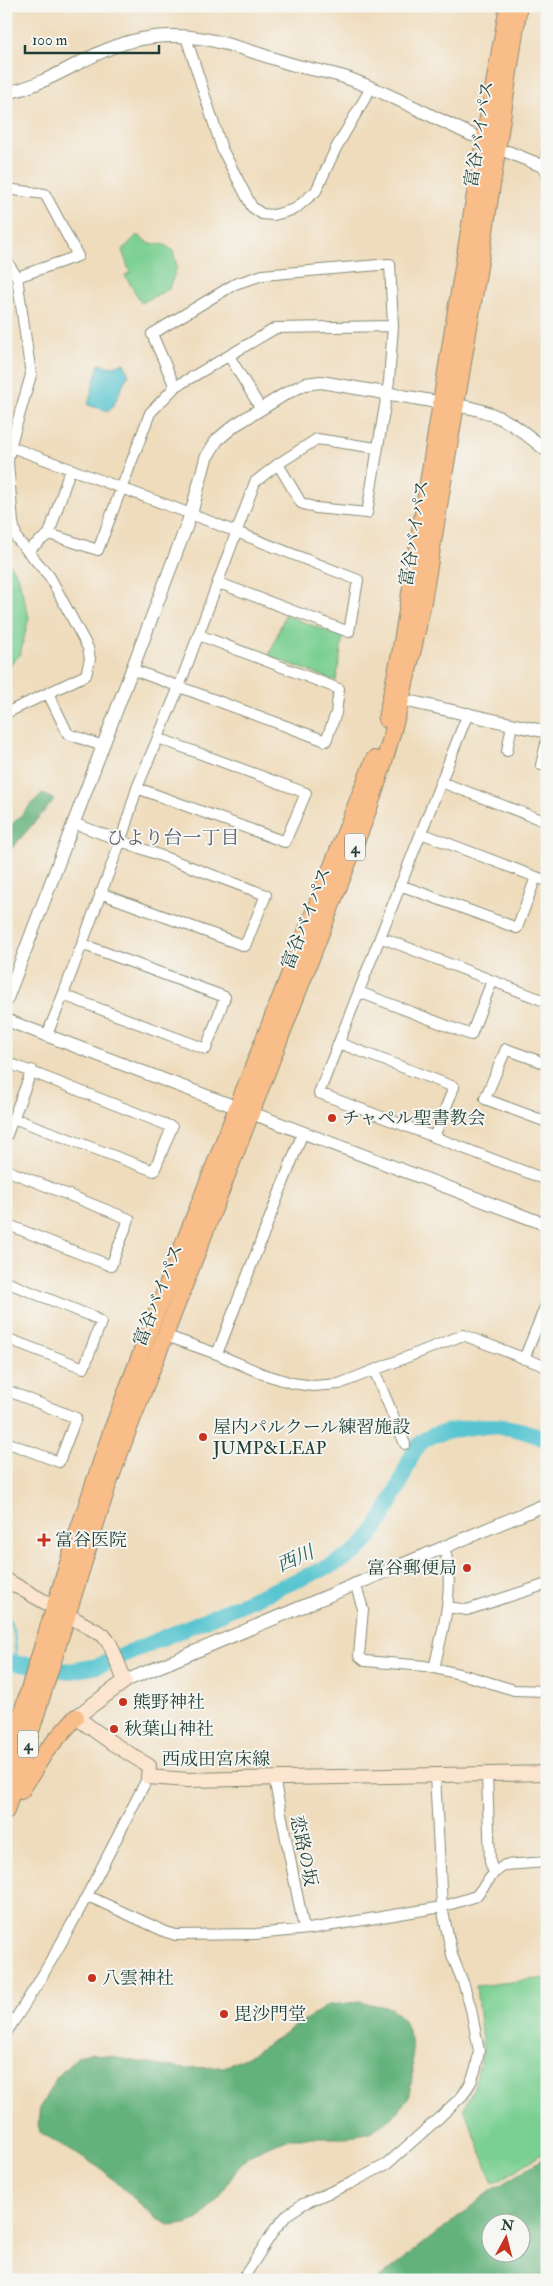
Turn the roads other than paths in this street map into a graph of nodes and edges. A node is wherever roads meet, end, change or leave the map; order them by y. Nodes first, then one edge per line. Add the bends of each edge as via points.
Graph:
1 (508, 6) edge
2 (519, 6) edge
3 (186, 37) junction
4 (371, 88) junction
5 (6, 93) edge
6 (472, 135) dead end
7 (547, 150) edge
8 (508, 152) dead end
9 (546, 172) edge
10 (6, 189) edge
11 (6, 260) edge
12 (17, 277) junction
13 (393, 326) junction
14 (229, 356) junction
15 (175, 388) junction
16 (387, 393) junction
17 (448, 404) junction
18 (261, 409) junction
19 (8, 446) edge
20 (376, 448) junction
21 (547, 451) edge
22 (278, 464) junction
23 (70, 470) junction
24 (123, 488) junction
25 (191, 514) junction
26 (238, 533) junction
27 (49, 534) junction
28 (27, 551) junction
29 (218, 583) junction
30 (199, 635) junction
31 (131, 669) junction
32 (179, 687) junction
33 (48, 693) junction
34 (403, 700) junction
35 (6, 712) edge
36 (468, 714) junction
37 (512, 724) junction
38 (547, 732) edge
39 (158, 738) junction
40 (547, 739) edge
41 (103, 746) junction
42 (507, 751) dead end
43 (541, 765) dead end
44 (441, 782) junction
45 (137, 788) junction
46 (547, 822) edge
47 (74, 823) junction
48 (420, 833) junction
49 (121, 840) junction
50 (536, 877) junction
51 (547, 881) edge
52 (400, 885) junction
53 (100, 893) junction
54 (380, 937) junction
55 (82, 944) junction
56 (492, 981) junction
57 (359, 992) junction
58 (63, 995) junction
59 (6, 1001) edge
60 (547, 1002) edge
61 (6, 1020) edge
62 (47, 1035) junction
63 (339, 1043) junction
64 (6, 1062) edge
65 (547, 1064) edge
66 (32, 1070) junction
67 (244, 1110) junction
68 (13, 1118) junction
69 (547, 1122) edge
70 (303, 1132) junction
71 (6, 1137) edge
72 (434, 1137) junction
73 (6, 1170) edge
74 (547, 1180) edge
75 (6, 1224) edge
76 (547, 1225) edge
77 (6, 1282) edge
78 (547, 1302) edge
79 (164, 1335) junction
80 (6, 1338) edge
81 (217, 1354) junction
82 (524, 1359) junction
83 (547, 1367) edge
84 (374, 1370) junction
85 (6, 1390) edge
86 (6, 1442) edge
87 (406, 1444) dead end
88 (547, 1504) edge
89 (444, 1547) junction
90 (6, 1580) edge
91 (355, 1583) junction
92 (547, 1584) edge
93 (448, 1607) junction
94 (62, 1610) junction
95 (50, 1651) junction
96 (434, 1668) junction
97 (123, 1677) junction
98 (547, 1691) edge
99 (76, 1717) junction
100 (6, 1764) edge
101 (547, 1774) edge
102 (435, 1775) junction
103 (487, 1775) junction
104 (148, 1777) junction
105 (274, 1778) junction
106 (6, 1811) edge
107 (6, 1817) edge
108 (547, 1862) edge
109 (494, 1873) junction
110 (88, 1896) junction
111 (442, 1907) junction
112 (304, 1929) junction
113 (6, 2033) edge
114 (242, 2280) edge

1 - 17 highway, 富谷バイパス / 4
2 - 17 highway, 富谷バイパス / 4 via 485,232
3 - 4 street via 250,49
3 - 4 street via 222,150 252,208 262,214 274,215 295,209 316,191 336,148
3 - 5 street via 168,36 131,42 40,84
4 - 6 street
7 - 9 street
8 - 9 street
10 - 12 street via 45,194 78,256
11 - 12 street
12 - 19 street via 31,375
13 - 14 street via 276,328
13 - 15 street via 390,264 263,275 235,284 152,334
13 - 16 street
14 - 15 street
14 - 18 street
15 - 24 street via 150,413
16 - 17 street
16 - 18 street via 322,382 306,384
16 - 20 street
17 - 21 street via 510,421
17 - 34 highway, 富谷バイパス / 4 via 423,602
17 - 67 highway, 富谷バイパス / 4 via 383,732
18 - 25 street via 217,440 206,458
19 - 23 street
19 - 28 street via 13,523 17,539
20 - 22 street via 317,440
20 - 22 street via 366,513 316,508 301,503
22 - 26 street via 255,482
23 - 24 street
23 - 27 street
24 - 25 street
24 - 27 street via 98,550
25 - 26 street
25 - 31 street
26 - 29 street
26 - 29 street via 358,580 350,632
27 - 28 street
28 - 33 street via 50,577 88,648 90,660 86,675
29 - 30 street
30 - 32 street
30 - 32 street via 339,689 336,713 326,741
31 - 32 street
31 - 41 street
32 - 39 street
33 - 35 street
33 - 41 street via 68,734
34 - 36 street
34 - 67 highway, 富谷バイパス / 4 via 365,819
36 - 37 street
36 - 44 street
37 - 38 street
37 - 42 street
39 - 45 street
39 - 45 street via 306,793 285,842
40 - 43 street
41 - 47 street
44 - 46 street
44 - 48 street
45 - 49 street
47 - 49 street
47 - 59 street
48 - 50 street
48 - 52 street
49 - 53 street
49 - 53 street via 266,895 245,946
50 - 51 street
50 - 52 street via 517,928
52 - 54 street
53 - 55 street
54 - 56 street
54 - 57 street
55 - 58 street
55 - 58 street via 225,997 206,1049
56 - 57 street via 472,1035
56 - 60 street
57 - 63 street
58 - 62 street
61 - 62 street
62 - 67 street
63 - 72 street via 319,1093
63 - 72 street via 454,1086
64 - 66 street
65 - 69 street via 506,1048 485,1099
66 - 68 street
66 - 68 street via 172,1127 154,1171
67 - 70 street
67 - 79 highway, 富谷バイパス / 4
67 - 94 highway, 富谷バイパス / 4 via 111,1432
68 - 71 street
70 - 76 street
70 - 81 street
72 - 74 street
73 - 75 street via 129,1219 111,1266
77 - 80 street via 101,1322 84,1368
78 - 82 street
79 - 81 street
79 - 94 highway, 富谷バイパス / 4
81 - 84 street via 292,1384 339,1384
82 - 83 street
82 - 84 street via 463,1335
84 - 87 street
85 - 86 street via 76,1418 58,1462
88 - 89 street
89 - 91 street
89 - 93 street
90 - 94 main road
91 - 96 street via 363,1608 359,1656 365,1661
91 - 97 street
92 - 93 street via 467,1610
93 - 96 street
94 - 95 highway, 富谷バイパス / 4
94 - 97 main road via 93,1628 110,1644
95 - 100 highway, 富谷バイパス / 4 via 34,1677
95 - 106 highway, 富谷バイパス / 4 via 50,1676
96 - 98 street via 514,1690
97 - 99 main road
99 - 104 main road, 西成田宮床線 via 148,1766
99 - 107 highway via 40,1759
101 - 103 main road, 西成田宮床線
102 - 103 main road, 西成田宮床線
102 - 105 main road, 西成田宮床線
102 - 111 street
103 - 109 street via 490,1862
104 - 105 main road, 西成田宮床線 via 188,1780
104 - 110 street
105 - 112 street, 恋路の坂
108 - 109 street via 510,1864
109 - 111 street via 476,1896
110 - 112 street via 176,1935 255,1934
110 - 113 street via 34,1992
111 - 112 street
111 - 114 street via 452,1955 464,1985 476,2032 479,2051 471,2082 463,2095 387,2164 288,2214 275,2228

